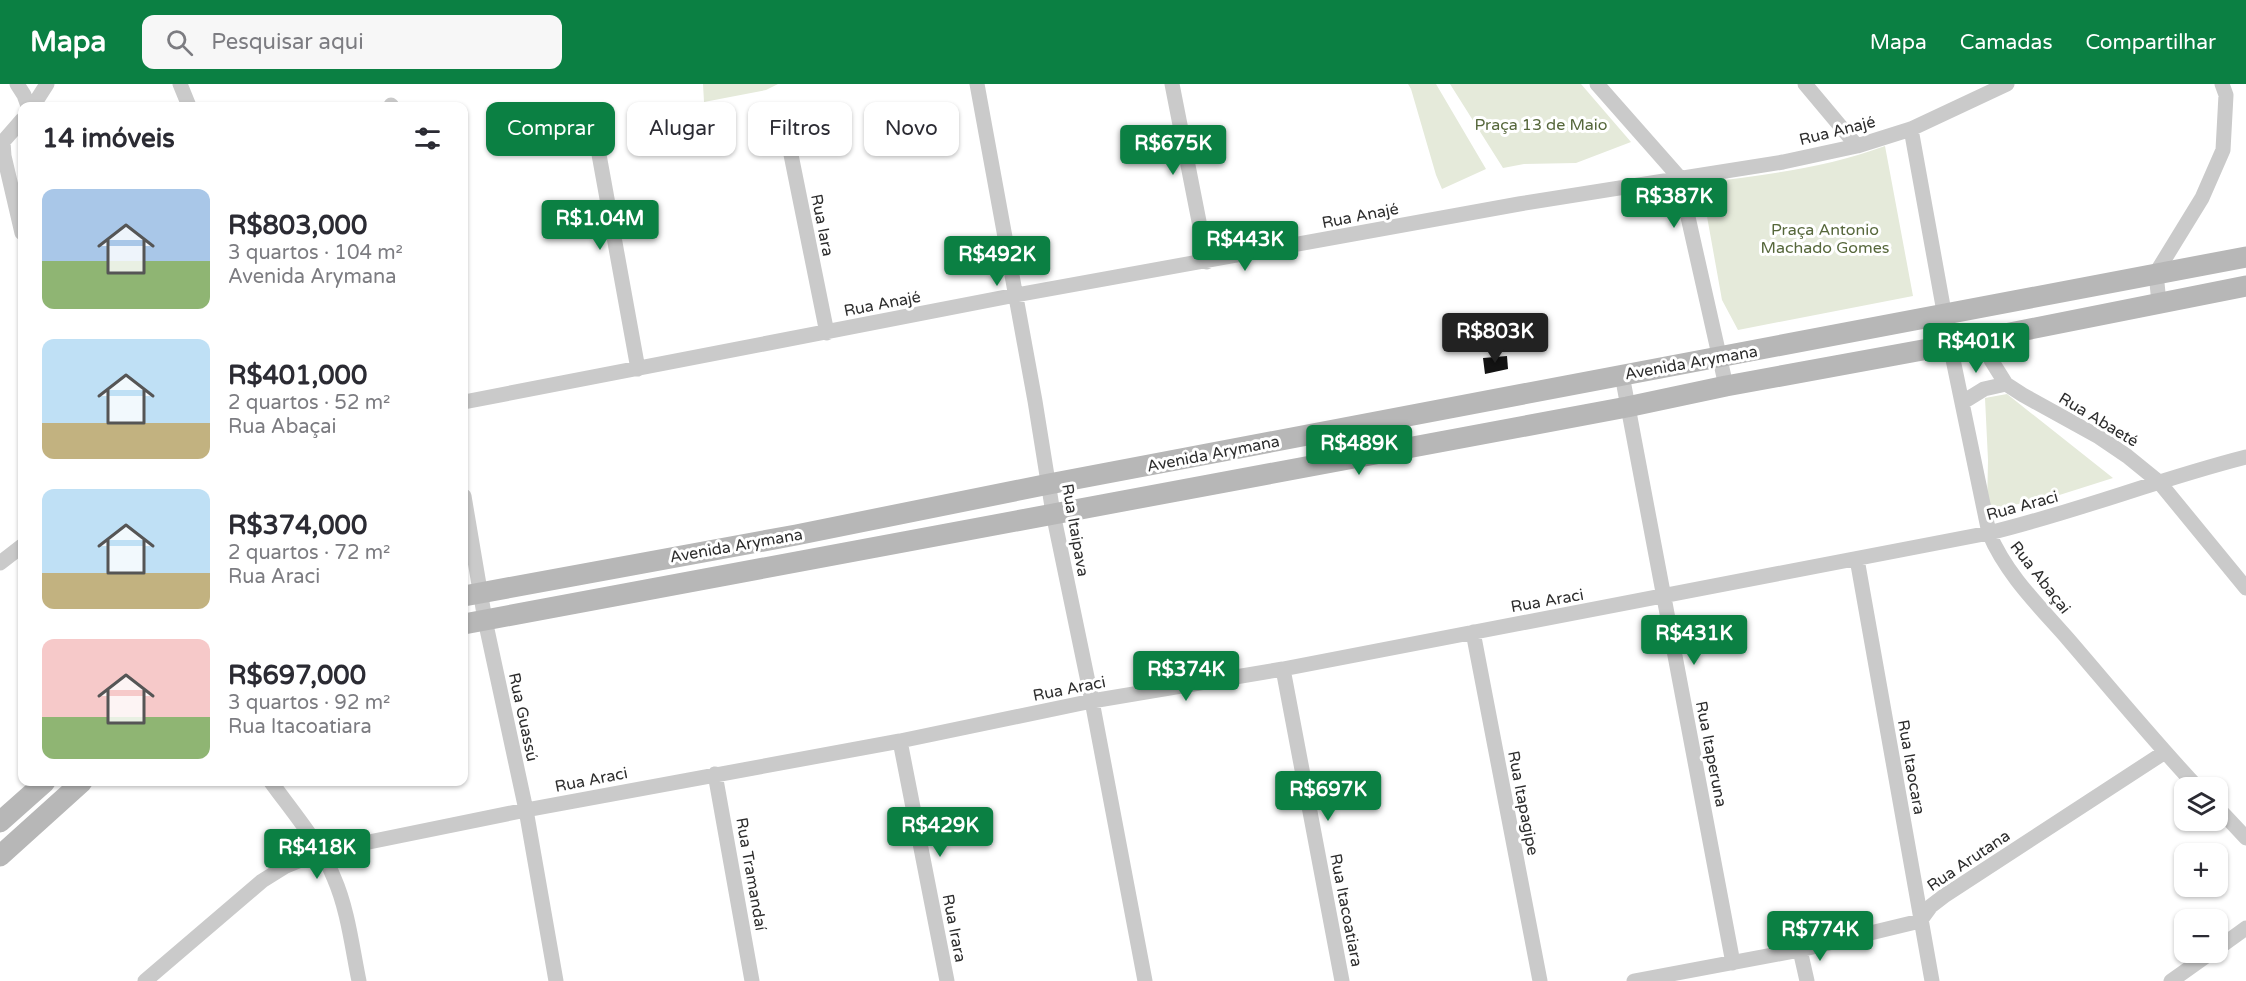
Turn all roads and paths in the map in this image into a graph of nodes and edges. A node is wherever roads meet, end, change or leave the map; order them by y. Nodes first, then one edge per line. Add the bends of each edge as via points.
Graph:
1 (17, 84) edge
2 (47, 84) edge
3 (180, 84) edge
4 (977, 84) edge
5 (1172, 84) edge
6 (1597, 84) edge
7 (1804, 84) edge
8 (2007, 84) edge
9 (2222, 84) edge
10 (27, 102) edge
11 (36, 102) edge
12 (187, 102) edge
13 (18, 125) edge
14 (1911, 129) junction
15 (2, 143) edge
16 (1857, 146) junction
17 (599, 156) edge
18 (792, 156) edge
19 (1679, 177) junction
20 (0, 191) edge
21 (16, 205) junction
22 (18, 214) edge
23 (2246, 257) edge
24 (1207, 262) junction
25 (2156, 273) junction
26 (2246, 286) edge
27 (1016, 296) junction
28 (2159, 303) junction
29 (1946, 315) junction
30 (827, 333) junction
31 (1988, 336) junction
32 (1950, 345) junction
33 (1719, 357) junction
34 (638, 369) junction
35 (1622, 375) junction
36 (2006, 384) junction
37 (1726, 386) junction
38 (468, 401) edge
39 (1963, 402) junction
40 (1627, 407) junction
41 (2246, 457) edge
42 (2159, 482) junction
43 (1049, 484) junction
44 (1053, 513) junction
45 (1989, 533) junction
46 (468, 545) edge
47 (18, 549) edge
48 (1857, 559) junction
49 (0, 563) edge
50 (2246, 588) edge
51 (472, 594) edge
52 (1664, 597) junction
53 (485, 620) junction
54 (468, 623) edge
55 (1473, 632) junction
56 (1282, 669) junction
57 (1092, 701) junction
58 (900, 741) junction
59 (2165, 752) junction
60 (715, 774) junction
61 (2188, 777) edge
62 (40, 786) edge
63 (78, 786) edge
64 (274, 786) edge
65 (525, 810) junction
66 (2228, 819) edge
67 (0, 822) edge
68 (2246, 838) edge
69 (320, 852) junction
70 (0, 856) edge
71 (1920, 921) junction
72 (2246, 928) edge
73 (2228, 941) edge
74 (1800, 950) junction
75 (1732, 963) junction
76 (2196, 963) edge
77 (1660, 979) edge
78 (145, 981) edge
79 (358, 981) edge
80 (556, 981) edge
81 (753, 981) edge
82 (948, 981) edge
83 (1145, 981) edge
84 (1342, 981) edge
85 (1540, 981) edge
86 (1634, 981) edge
87 (1807, 981) edge
88 (1932, 981) edge
89 (2171, 981) edge

1 - 10 street
2 - 11 street
3 - 12 street
4 - 27 street, Rua Itaipava
5 - 24 street
6 - 19 street
7 - 16 street
8 - 14 street, Rua Anajé
9 - 25 street via 2226,95 2223,150 2202,198
13 - 15 street
14 - 16 street, Rua Anajé
14 - 29 street, Rua Abaçai
15 - 21 street
16 - 19 street, Rua Anajé via 1783,162
17 - 34 street
18 - 30 street, Rua Iara
19 - 24 street, Rua Anajé
19 - 33 street
20 - 21 street
21 - 22 street
23 - 25 main road, Avenida Arymana
24 - 27 street, Rua Anajé
25 - 28 street
25 - 29 main road, Avenida Arymana
26 - 28 main road, Avenida Arymana
27 - 30 street, Rua Anajé
27 - 43 street, Rua Itaipava
28 - 31 main road, Avenida Arymana
29 - 32 street, Rua Abaçai
29 - 33 main road, Avenida Arymana
30 - 34 street, Rua Anajé
31 - 32 main road, Avenida Arymana
31 - 36 street, Rua Abaeté via 1991,360
32 - 37 main road, Avenida Arymana
32 - 39 street, Rua Abaçai
33 - 35 main road, Avenida Arymana
33 - 37 street
34 - 38 street, Rua Anajé
35 - 40 street, Rua Itaperuna
35 - 43 main road, Avenida Arymana
36 - 39 street via 1984,388
36 - 42 street, Rua Abaeté via 2099,437
37 - 40 main road, Avenida Arymana
39 - 45 street, Rua Abaçai
40 - 44 main road, Avenida Arymana
40 - 52 street, Rua Itaperuna
41 - 42 street, Rua Araci
42 - 45 street, Rua Araci
42 - 50 street, Rua Abaeté
43 - 44 street, Rua Itaipava
43 - 51 main road, Avenida Arymana
44 - 53 main road, Avenida Arymana
44 - 57 street, Rua Itaipava
45 - 48 street, Rua Araci
45 - 59 street, Rua Abaçai via 2009,570
46 - 51 street, Rua Guassú
47 - 49 street
48 - 52 street, Rua Araci
48 - 71 street, Rua Itaocara
51 - 53 street, Rua Guassú
52 - 55 street, Rua Araci
52 - 75 street, Rua Itaperuna
53 - 54 main road, Avenida Arymana
53 - 65 street, Rua Guassú
55 - 56 street, Rua Araci
55 - 85 street, Rua Itapagipe
56 - 57 street, Rua Araci
56 - 84 street, Rua Itacoatiara
57 - 58 street, Rua Araci
57 - 83 street, Rua Itaipava
58 - 60 street, Rua Araci
58 - 82 street, Rua Irara
59 - 61 street, Rua Abaçai
59 - 71 street, Rua Arutana via 1944,896
60 - 65 street, Rua Araci
60 - 81 street, Rua Tramandaí
62 - 67 main road
63 - 70 main road
64 - 69 street
65 - 69 street, Rua Araci
65 - 80 street, Rua Guassú
66 - 68 street
69 - 78 street, Rua Araci via 262,881
69 - 79 street via 342,897
71 - 74 street
71 - 88 street, Rua Itaocara
72 - 73 street
74 - 75 street
74 - 87 street
75 - 77 street
76 - 89 street
77 - 86 street

